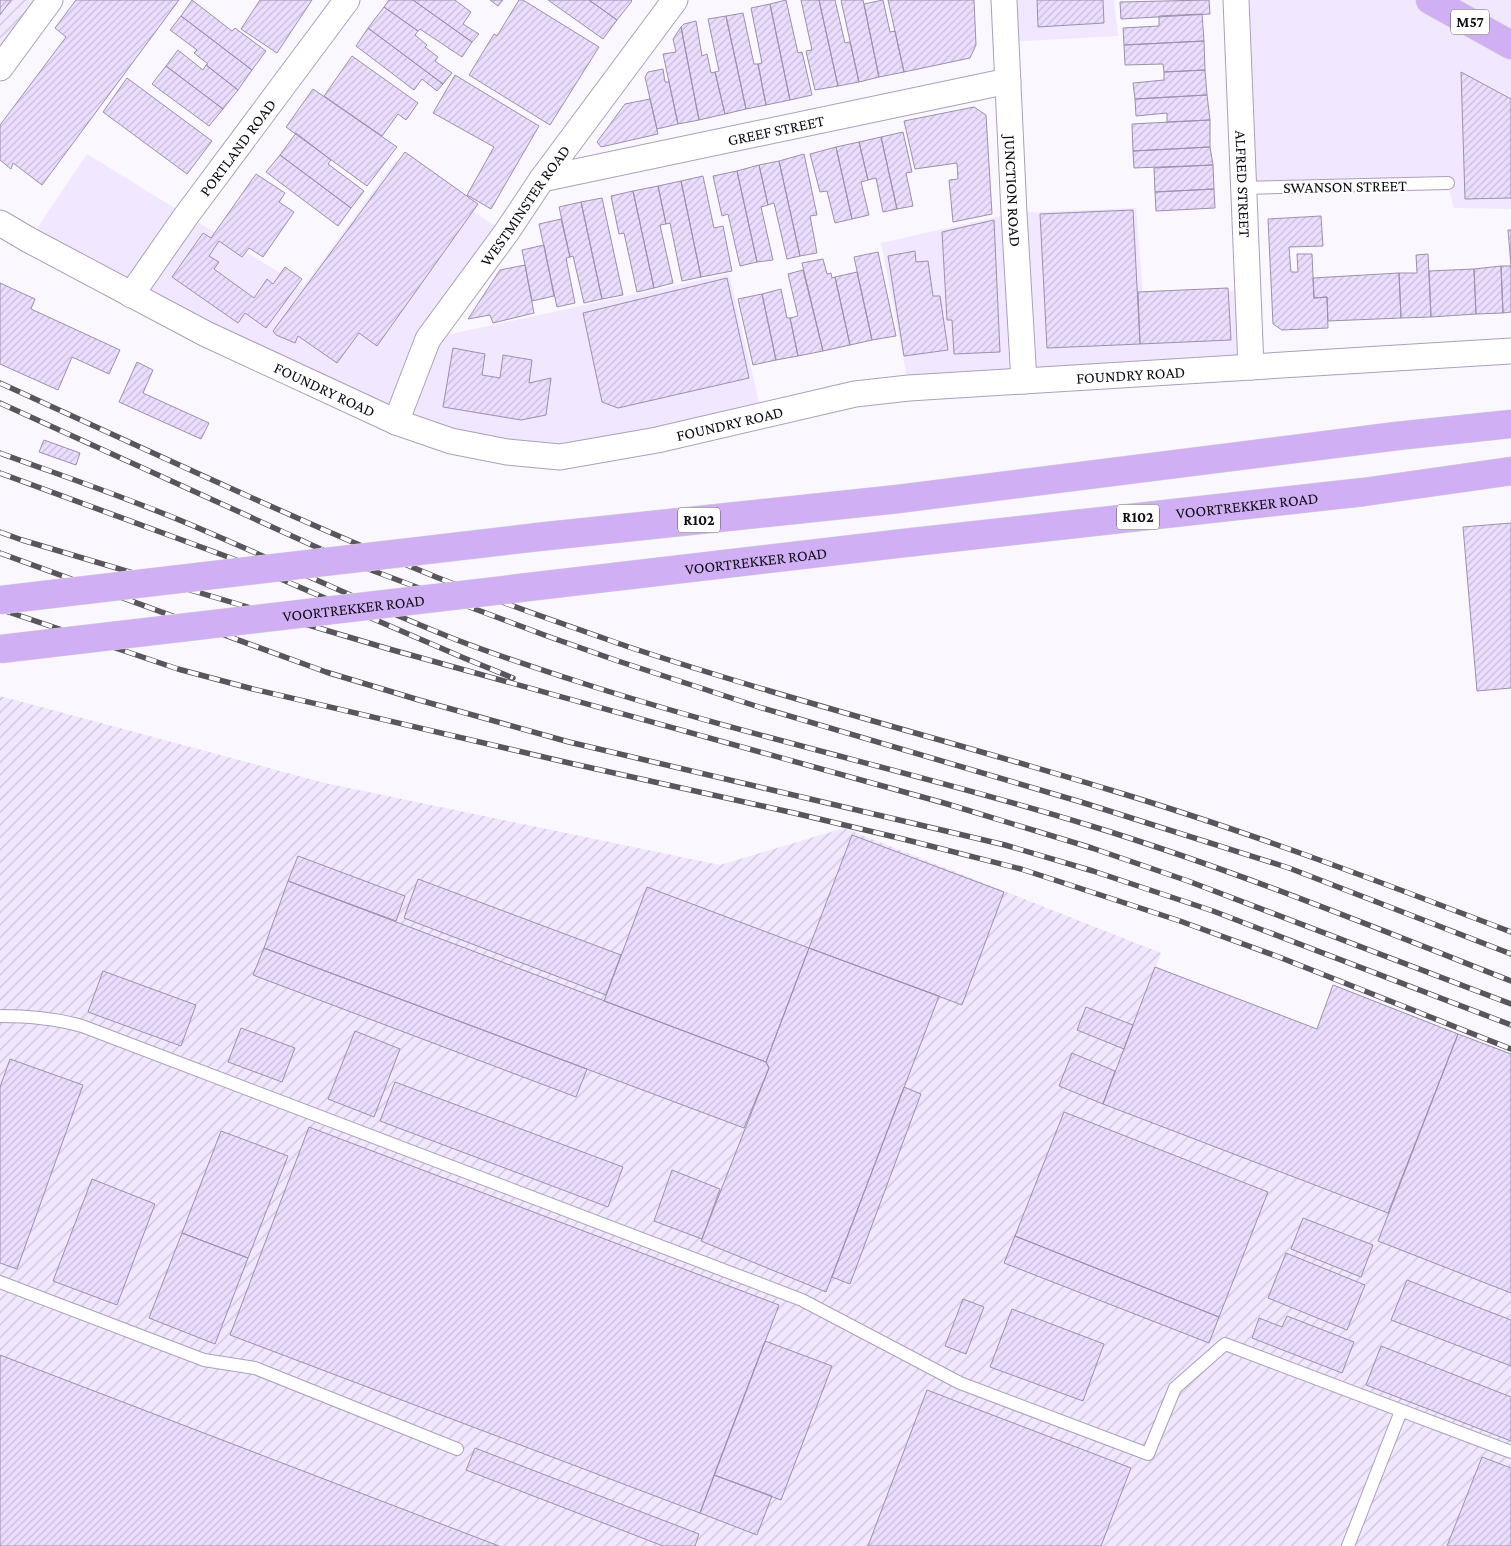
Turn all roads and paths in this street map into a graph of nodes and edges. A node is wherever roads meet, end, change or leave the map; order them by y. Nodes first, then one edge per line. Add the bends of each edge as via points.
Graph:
1 (50, 0) edge
2 (347, 0) edge
3 (675, 0) edge
4 (1004, 0) edge
5 (1236, 0) edge
6 (1430, 0) edge
7 (1511, 45) edge
8 (0, 68) edge
9 (1008, 81) junction
10 (542, 179) junction
11 (1448, 183) dead end
12 (1243, 188) junction
13 (0, 223) edge
14 (131, 295) junction
15 (1511, 351) edge
16 (1251, 367) junction
17 (1024, 381) junction
18 (396, 422) junction
19 (1511, 424) edge
20 (1511, 471) edge
21 (0, 600) edge
22 (0, 649) edge
23 (0, 1016) edge
24 (0, 1282) edge
25 (1401, 1410) junction
26 (457, 1449) dead end
27 (1511, 1452) edge
28 (1348, 1546) edge

1 - 8 street
2 - 14 street, PORTLAND ROAD
3 - 10 street, WESTMINSTER ROAD
4 - 9 street, JUNCTION ROAD
5 - 12 street, ALFRED STREET
6 - 7 main road, M57
9 - 10 street, GREEF STREET
9 - 17 street, JUNCTION ROAD
10 - 18 street, WESTMINSTER ROAD via 428,339
11 - 12 lane, SWANSON STREET
12 - 16 street, ALFRED STREET
13 - 14 street, FOUNDRY ROAD
14 - 18 street, FOUNDRY ROAD via 206,334
15 - 16 street, FOUNDRY ROAD
16 - 17 street, FOUNDRY ROAD
17 - 18 street, FOUNDRY ROAD via 855,394 657,440 560,457 507,452 451,441
19 - 21 main road, R102, bridge via 898,499
20 - 22 main road, VOORTREKKER ROAD / R102, bridge via 1364,492 923,540
23 - 25 lane via 35,1016 82,1026 756,1282 802,1300 960,1383 1148,1454 1176,1388 1226,1344
24 - 26 lane via 204,1360 255,1368
25 - 27 lane
25 - 28 lane

